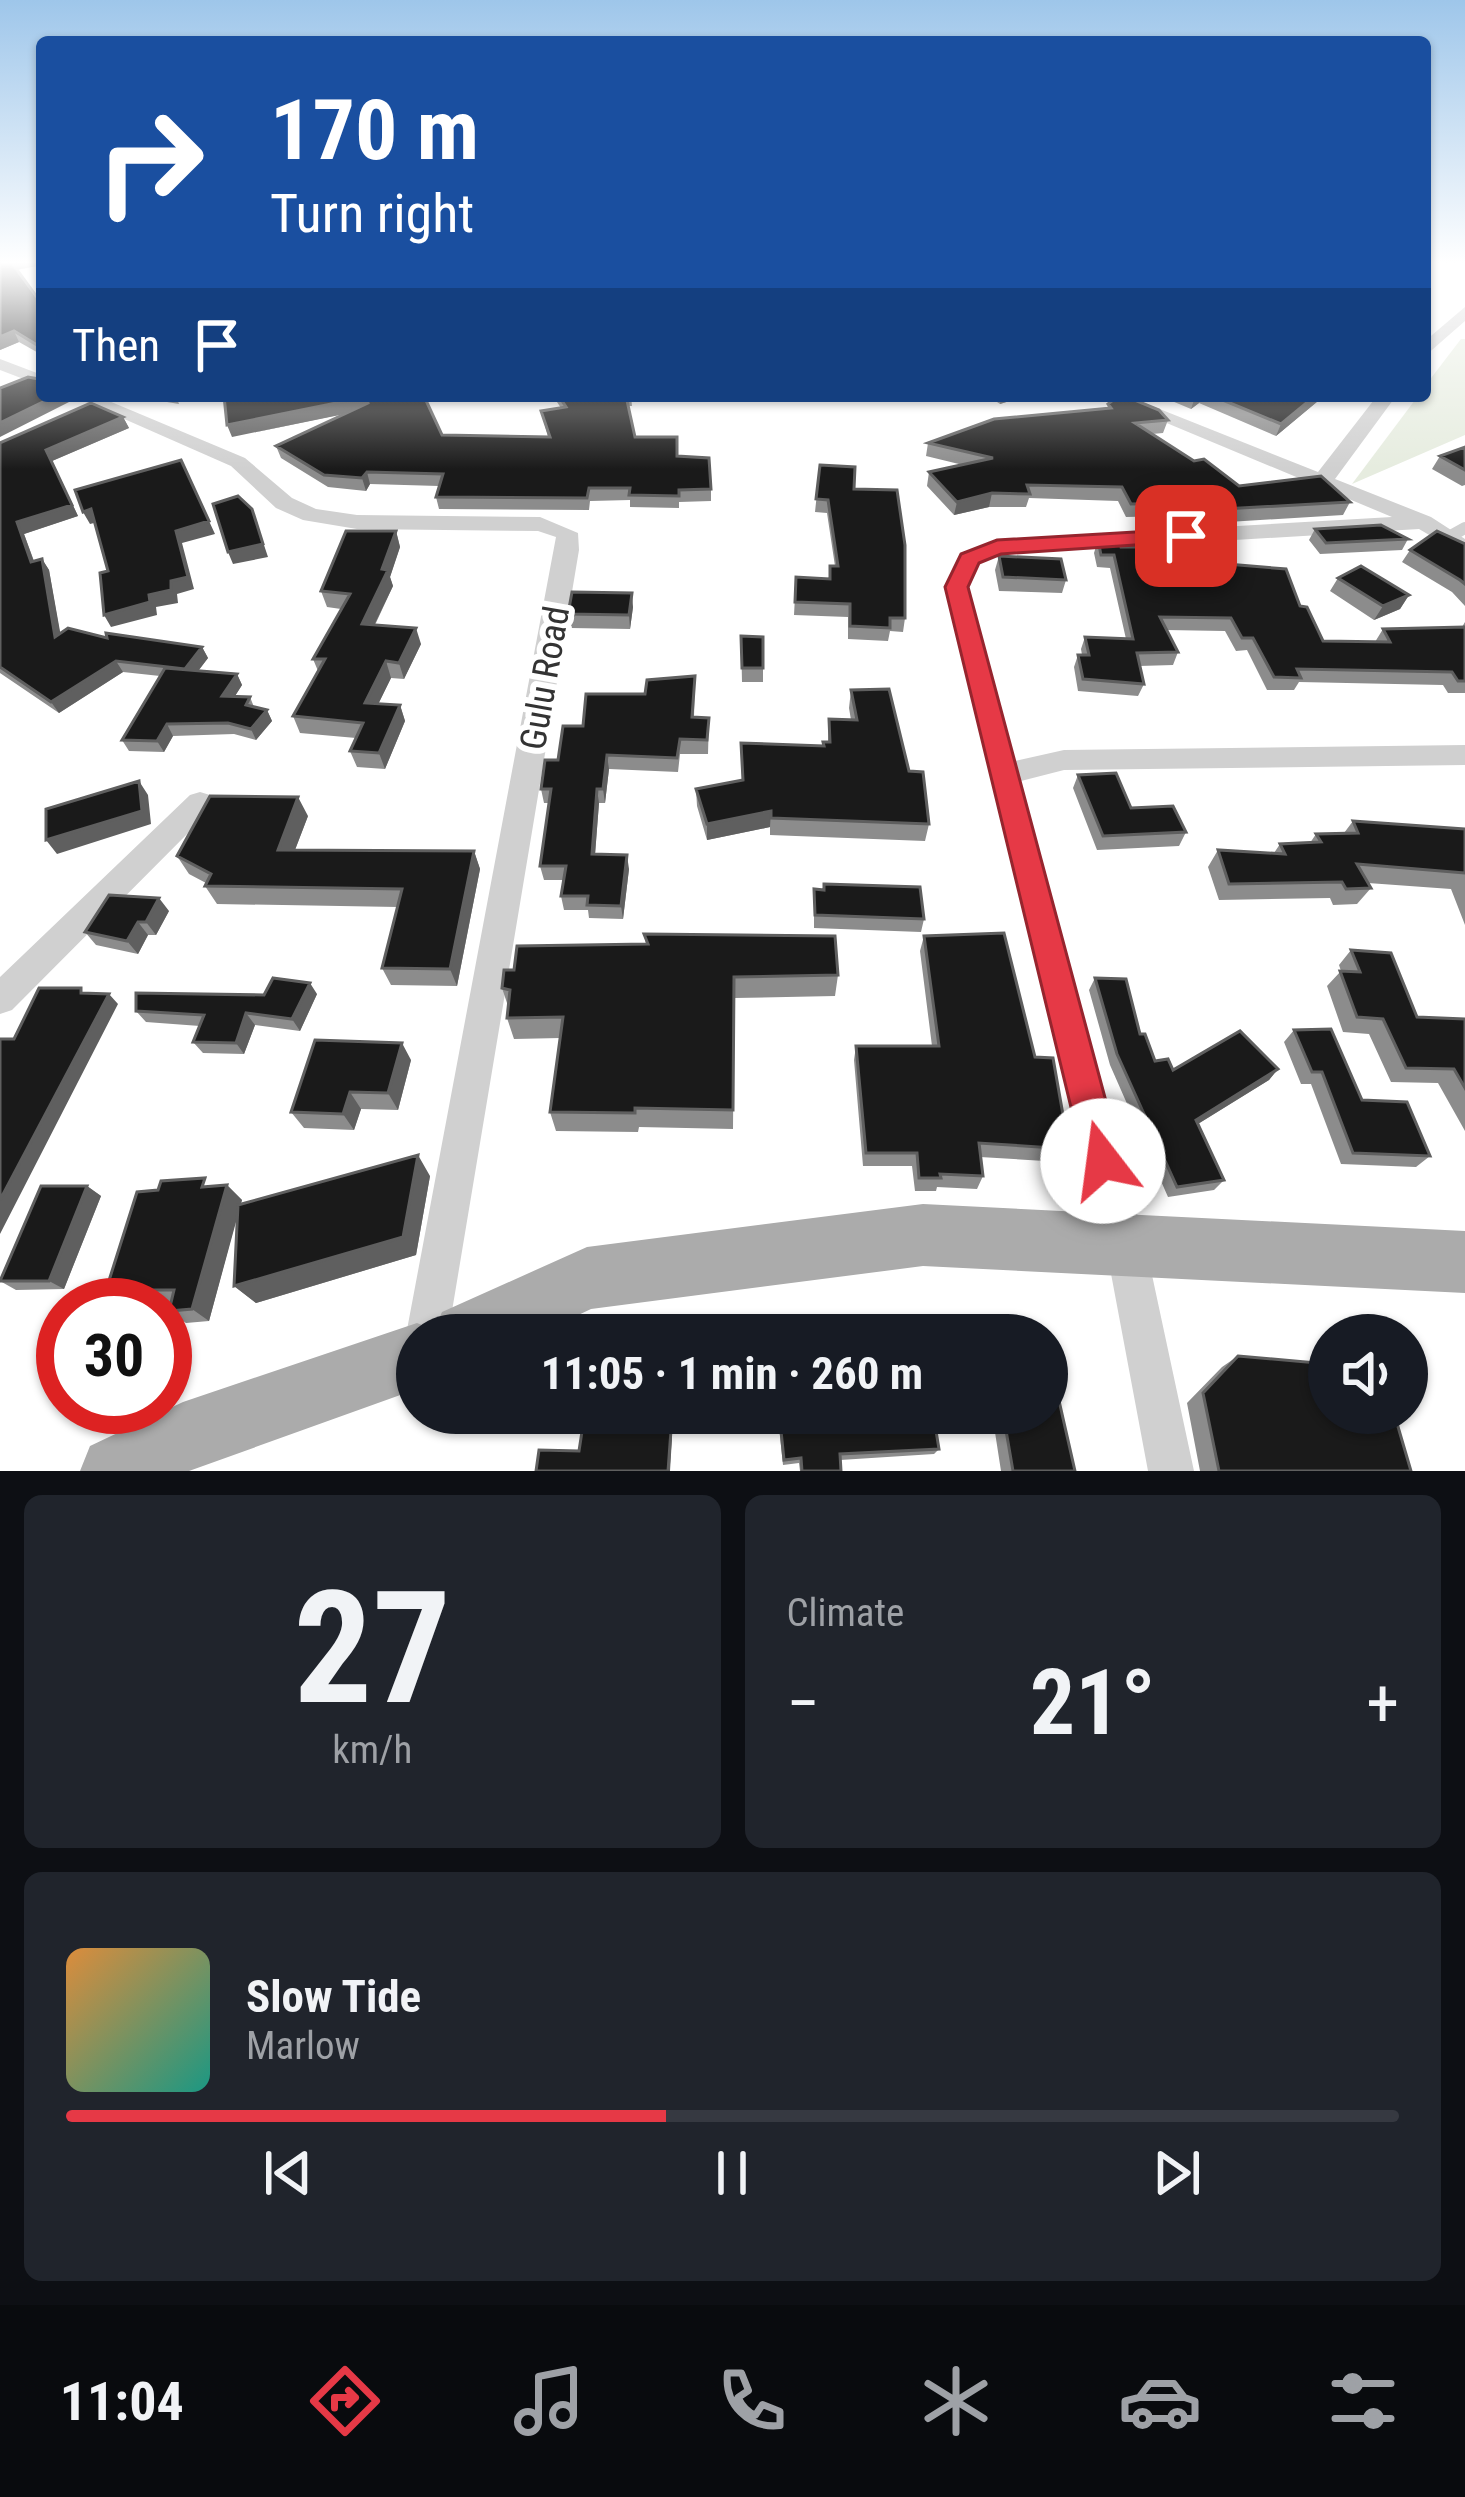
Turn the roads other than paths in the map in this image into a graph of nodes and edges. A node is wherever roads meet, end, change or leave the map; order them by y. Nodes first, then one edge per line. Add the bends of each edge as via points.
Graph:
1 (0, 364) edge
2 (36, 379) edge
3 (1125, 402) edge
4 (1382, 402) edge
5 (85, 403) edge
6 (1321, 483) junction
7 (1423, 522) junction
8 (1459, 539) edge
9 (1465, 755) edge
10 (1002, 775) junction
11 (200, 803) edge
12 (0, 999) edge
13 (1126, 1247) junction
14 (1465, 1262) edge
15 (431, 1314) edge
16 (510, 1314) edge
17 (396, 1363) edge
18 (115, 1471) edge
19 (1171, 1471) edge

1 - 2 street
3 - 6 street
4 - 6 street
5 - 15 street, Gulu Road via 238,462 284,503 311,515 540,524 567,533
6 - 7 street
7 - 8 street
7 - 10 street via 997,547 969,559 957,587
9 - 10 street via 1064,760
10 - 13 street
11 - 12 street
13 - 14 main road
13 - 16 main road via 923,1235 587,1278
13 - 19 street
17 - 18 main road via 183,1437

